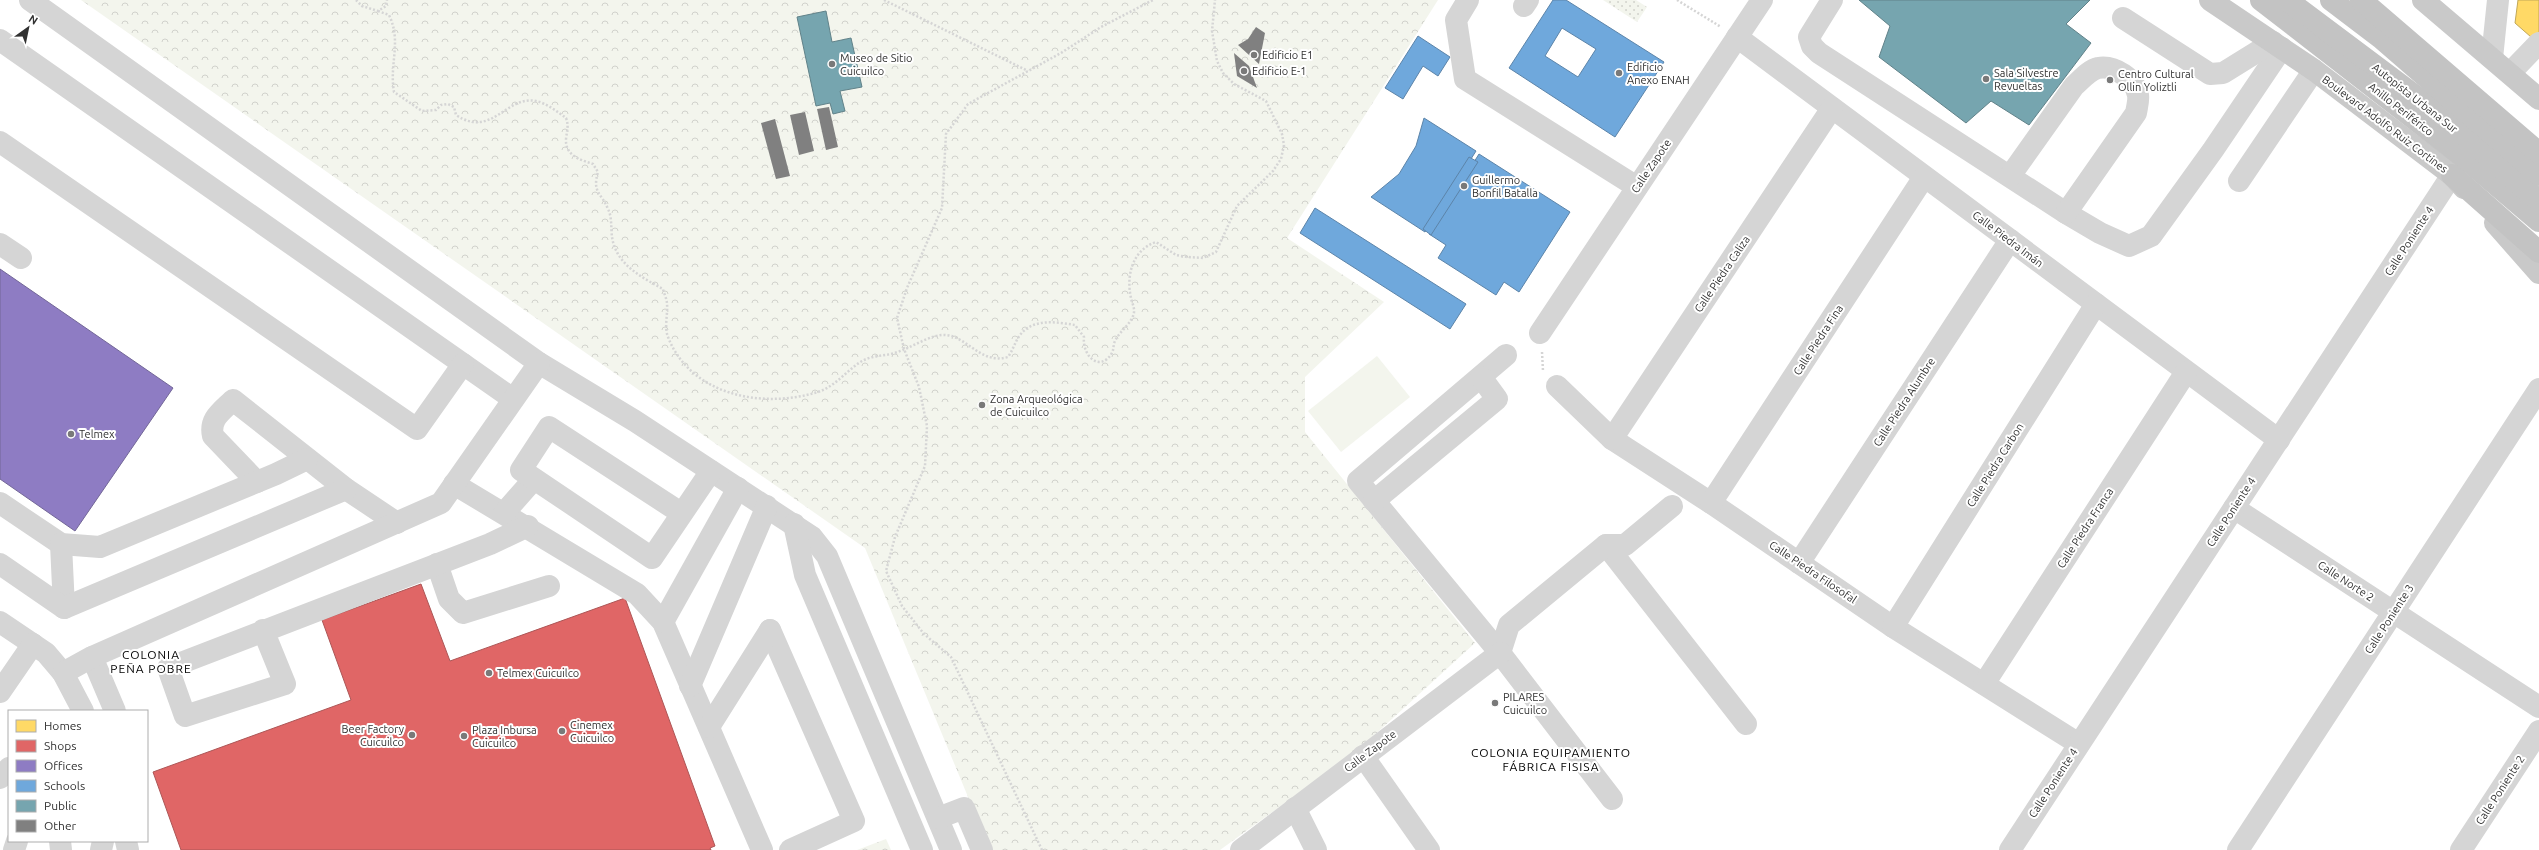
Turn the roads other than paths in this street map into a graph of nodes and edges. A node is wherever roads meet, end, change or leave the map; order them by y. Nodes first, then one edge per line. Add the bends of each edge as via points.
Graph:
1 (30, 0) edge
2 (1468, 0) edge
3 (1762, 0) edge
4 (1832, 0) edge
5 (2210, 0) edge
6 (2261, 0) edge
7 (2287, 0) edge
8 (2330, 0) edge
9 (2361, 0) edge
10 (2423, 0) edge
11 (2498, 0) edge
12 (2123, 18) dead end
13 (1737, 37) junction
14 (2277, 45) junction
15 (3, 48) edge
16 (2526, 53) edge
17 (2492, 58) junction
18 (2314, 70) junction
19 (2539, 99) edge
20 (1832, 108) junction
21 (0, 142) edge
22 (2539, 153) edge
23 (2459, 167) junction
24 (2539, 175) edge
25 (2010, 176) junction
26 (1924, 177) junction
27 (2239, 181) dead end
28 (1637, 187) junction
29 (2539, 201) edge
30 (2066, 213) junction
31 (2539, 221) edge
32 (2539, 239) edge
33 (2010, 240) junction
34 (0, 244) edge
35 (2539, 252) edge
36 (20, 258) dead end
37 (2539, 273) edge
38 (2096, 304) junction
39 (1540, 333) dead end
40 (1506, 355) dead end
41 (539, 363) junction
42 (463, 364) junction
43 (2186, 372) junction
44 (1557, 386) dead end
45 (2539, 389) edge
46 (514, 400) junction
47 (1612, 439) junction
48 (2278, 440) junction
49 (307, 459) junction
50 (711, 471) junction
51 (534, 479) junction
52 (257, 482) junction
53 (454, 484) junction
54 (738, 488) junction
55 (346, 489) junction
56 (1711, 503) junction
57 (0, 504) edge
58 (767, 506) junction
59 (1672, 506) dead end
60 (2234, 508) junction
61 (504, 513) junction
62 (681, 514) junction
63 (397, 523) junction
64 (794, 524) junction
65 (528, 526) junction
66 (61, 544) junction
67 (1606, 545) junction
68 (1799, 563) junction
69 (0, 564) edge
70 (437, 564) junction
71 (549, 586) dead end
72 (64, 608) junction
73 (2394, 611) junction
74 (0, 622) edge
75 (663, 622) junction
76 (1893, 627) junction
77 (263, 630) junction
78 (32, 644) junction
79 (1500, 652) junction
80 (92, 657) junction
81 (7, 665) edge
82 (63, 673) junction
83 (1984, 684) junction
84 (690, 686) junction
85 (0, 692) edge
86 (2539, 707) edge
87 (82, 710) edge
88 (115, 710) edge
89 (1746, 724) dead end
90 (709, 728) junction
91 (2539, 730) edge
92 (2079, 744) junction
93 (1363, 756) junction
94 (8, 769) edge
95 (0, 778) edge
96 (1612, 799) dead end
97 (1295, 808) junction
98 (938, 818) junction
99 (762, 850) edge
100 (790, 850) edge
101 (922, 850) edge
102 (951, 850) edge
103 (982, 850) edge
104 (1241, 850) edge
105 (1316, 850) edge
106 (1429, 850) edge
107 (2010, 850) edge
108 (2238, 850) edge
109 (2461, 850) edge

1 - 41 street
2 - 28 street via 1456,20 1466,79
3 - 13 street, Calle Zapote
4 - 25 street via 1809,37 1812,46 1819,53
5 - 14 main road, Boulevard Adolfo Ruiz Cortines
6 - 23 highway, Anillo Periférico
7 - 29 highway, Autopista Urbana Sur via 2446,120
8 - 24 highway, Autopista Urbana Sur via 2381,38
9 - 22 highway
10 - 17 main road
11 - 17 street
12 - 14 street via 2210,74 2223,74
13 - 20 street, Calle Piedra Imán
13 - 28 street, Calle Zapote
14 - 18 main road, Boulevard Adolfo Ruiz Cortines
14 - 30 street via 2213,150 2151,236 2129,246 2100,234
15 - 42 street
16 - 17 main road
16 - 19 main road
18 - 23 main road, Boulevard Adolfo Ruiz Cortines
18 - 27 street
20 - 26 street, Calle Piedra Imán
20 - 47 street, Calle Piedra Caliza
21 - 42 street via 416,429
23 - 31 highway, Anillo Periférico
23 - 32 highway
23 - 35 highway
23 - 37 main road, Boulevard Adolfo Ruiz Cortines
23 - 48 street, Calle Poniente 4
25 - 30 street
25 - 30 street via 2074,86 2085,75 2099,68 2117,71 2135,83 2139,97 2136,113
26 - 33 street, Calle Piedra Imán
26 - 56 street, Calle Piedra Fina
28 - 39 street, Calle Zapote
33 - 38 street, Calle Piedra Imán
33 - 68 street, Calle Piedra Alumbre
34 - 36 street
38 - 43 street, Calle Piedra Imán
38 - 76 street, Calle Piedra Carbon
40 - 79 street via 1480,377 1497,399 1374,501
41 - 46 street
41 - 50 street
42 - 46 street
43 - 48 street, Calle Piedra Imán
43 - 83 street, Calle Piedra Franca
44 - 47 street, Calle Piedra Filosofal
45 - 73 street, Calle Poniente 3
46 - 53 street
47 - 56 street, Calle Piedra Filosofal
48 - 60 street, Calle Poniente 4
49 - 52 street
49 - 52 street via 232,400 213,420 213,436
49 - 55 street
50 - 54 street
50 - 62 street
51 - 61 street
51 - 62 street via 652,558
51 - 62 street via 521,470 549,427
52 - 66 street via 100,547
53 - 61 street
53 - 63 street via 441,503
54 - 58 street
54 - 75 street
55 - 63 street
55 - 72 street
56 - 68 street, Calle Piedra Filosofal
57 - 66 street
58 - 64 street
58 - 84 street
59 - 67 street via 1625,545
60 - 73 street, Calle Norte 2
60 - 92 street, Calle Poniente 4
61 - 65 street
63 - 80 street
64 - 98 street via 812,537 826,556
64 - 101 street via 805,574
65 - 70 street
65 - 75 street via 637,594
66 - 72 street
67 - 79 street via 1509,625
67 - 89 street
68 - 76 street, Calle Piedra Filosofal
69 - 72 street
70 - 71 street via 449,599 463,614
70 - 77 street
73 - 86 street, Calle Norte 2
73 - 108 street, Calle Poniente 3
74 - 78 street
75 - 84 street
76 - 83 street, Calle Piedra Filosofal
77 - 77 street via 285,684 186,716 168,668
78 - 81 street
78 - 82 street via 46,653
79 - 93 street, Calle Zapote
79 - 96 street
80 - 82 street
80 - 88 street
81 - 85 street
82 - 87 street
83 - 92 street, Calle Piedra Filosofal
84 - 90 street
90 - 99 street
90 - 100 street via 770,630 854,821
91 - 109 street, Calle Poniente 2
92 - 107 street, Calle Poniente 4
93 - 97 street, Calle Zapote
93 - 106 street
94 - 95 street
97 - 104 street, Calle Zapote
97 - 105 street
98 - 102 street
98 - 103 street via 964,808

